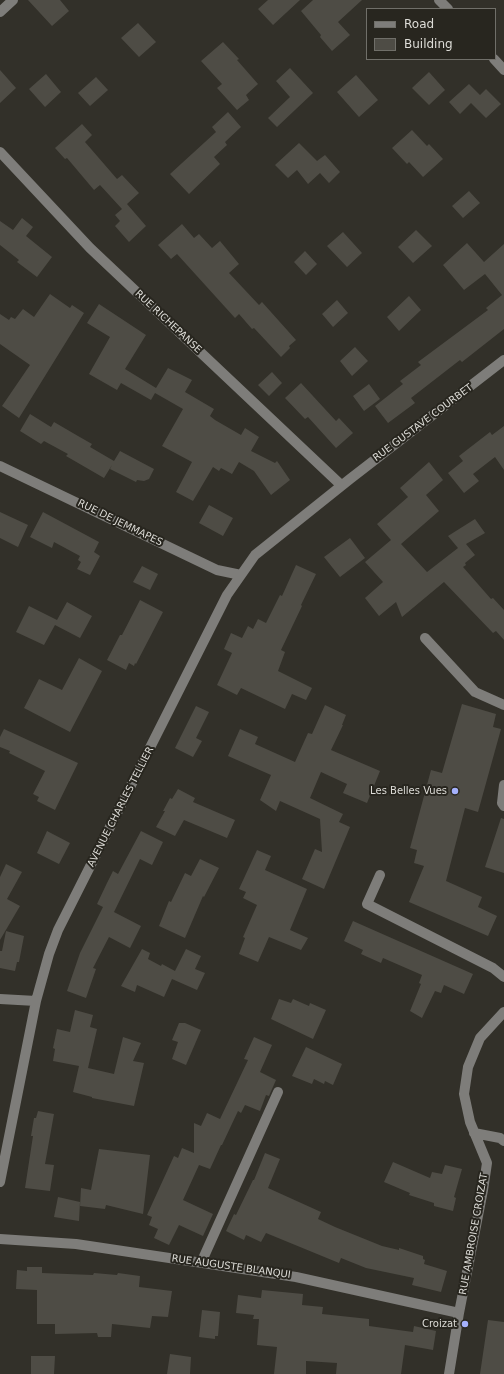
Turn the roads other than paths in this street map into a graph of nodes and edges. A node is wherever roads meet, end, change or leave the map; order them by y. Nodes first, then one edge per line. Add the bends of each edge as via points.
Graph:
1 (13, 0) edge
2 (439, 0) edge
3 (447, 8) edge
4 (0, 12) edge
5 (495, 60) edge
6 (504, 70) edge
7 (0, 152) edge
8 (504, 360) edge
9 (0, 466) edge
10 (341, 485) junction
11 (241, 575) junction
12 (425, 638) dead end
13 (504, 705) edge
14 (504, 785) edge
15 (504, 806) edge
16 (380, 875) dead end
17 (504, 977) edge
18 (0, 999) edge
19 (36, 1001) junction
20 (504, 1012) edge
21 (278, 1092) dead end
22 (474, 1133) junction
23 (504, 1141) edge
24 (0, 1182) edge
25 (0, 1239) edge
26 (201, 1263) junction
27 (459, 1313) junction
28 (449, 1374) edge

1 - 4 street
2 - 3 street
5 - 6 street
7 - 10 street, RUE RICHEPANSE via 90,248
8 - 10 street, RUE GUSTAVE COURBET
9 - 11 street, RUE DE JEMMAPES via 217,570
10 - 11 street, AVENUE CHARLES TELLIER via 255,555
11 - 19 street, AVENUE CHARLES TELLIER via 227,595 58,930
12 - 13 street via 475,692
14 - 15 street
16 - 17 street via 367,904 493,968
18 - 19 street
19 - 24 street, AVENUE CHARLES TELLIER
20 - 22 street, RUE AMBROISE CROIZAT via 480,1038 468,1067 464,1094
21 - 26 street
22 - 23 street
22 - 27 street, RUE AMBROISE CROIZAT via 487,1163
25 - 26 street, RUE AUGUSTE BLANQUI via 76,1244
26 - 27 street, RUE AUGUSTE BLANQUI via 296,1277
27 - 28 street, RUE AMBROISE CROIZAT

